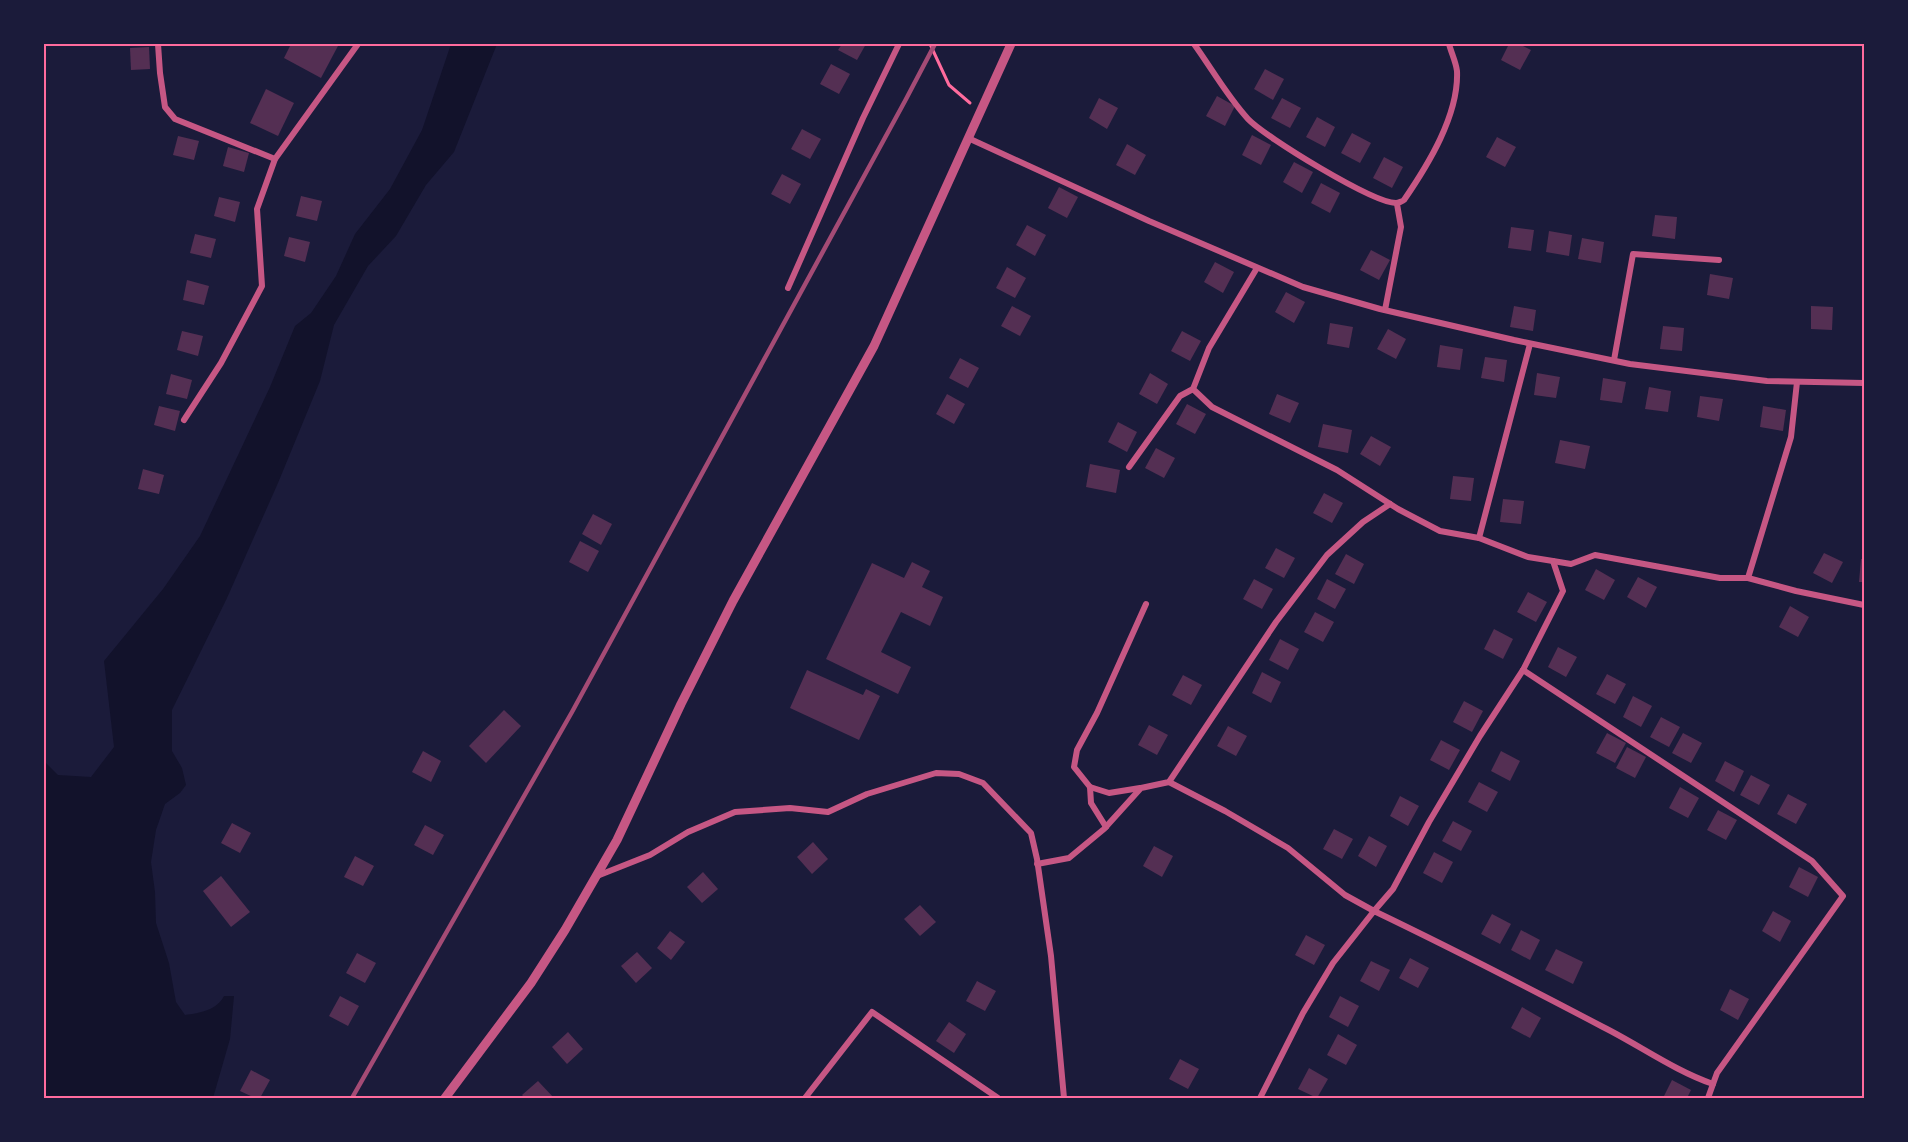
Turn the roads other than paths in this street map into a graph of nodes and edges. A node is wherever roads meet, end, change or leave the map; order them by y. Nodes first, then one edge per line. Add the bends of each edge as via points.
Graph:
1 (158, 44) edge
2 (358, 44) edge
3 (899, 44) edge
4 (1011, 44) edge
5 (1194, 44) edge
6 (1449, 44) edge
7 (968, 138) junction
8 (275, 159) junction
9 (1397, 204) junction
10 (1719, 260) dead end
11 (1257, 268) junction
12 (788, 288) dead end
13 (1385, 310) junction
14 (1530, 344) junction
15 (1614, 360) junction
16 (1797, 381) junction
17 (1864, 383) edge
18 (1193, 389) junction
19 (184, 420) dead end
20 (1129, 467) dead end
21 (1390, 504) junction
22 (1479, 538) junction
23 (1553, 561) junction
24 (1748, 578) junction
25 (1146, 604) dead end
26 (1864, 605) edge
27 (1523, 670) junction
28 (1169, 782) junction
29 (1090, 787) junction
30 (1141, 788) junction
31 (1106, 827) junction
32 (1038, 864) junction
33 (596, 876) junction
34 (1374, 911) junction
35 (1713, 1084) junction
36 (445, 1098) edge
37 (805, 1098) edge
38 (999, 1098) edge
39 (1064, 1098) edge
40 (1260, 1098) edge
41 (1708, 1098) edge

1 - 8 street via 165,107 175,119
2 - 8 street
3 - 12 street
4 - 7 street
5 - 9 street via 1230,98 1273,139 1337,178
6 - 9 street via 1457,69 1455,97 1441,139 1409,194
7 - 11 street
7 - 33 street via 874,346 734,601
8 - 19 street via 257,209 262,286
9 - 13 street via 1401,227
10 - 15 street via 1633,254
11 - 13 street via 1303,287
11 - 18 street via 1209,348
13 - 14 street
14 - 15 street
14 - 22 street
15 - 16 street via 1767,381
16 - 17 street
16 - 24 street via 1791,437
18 - 20 street via 1180,396
18 - 21 street via 1212,407 1336,470
21 - 22 street via 1440,531
21 - 28 street via 1327,555 1276,622
22 - 23 street via 1528,558
23 - 24 street via 1571,564 1595,555 1720,578
23 - 27 street via 1563,591
24 - 26 street
25 - 29 street via 1077,750 1074,767
27 - 34 street via 1480,736 1393,888
27 - 35 street via 1812,861 1844,896 1716,1073
28 - 30 street
28 - 34 street via 1288,848 1345,895
29 - 30 street via 1109,793
29 - 31 street via 1091,803
30 - 31 street
31 - 32 street via 1069,858
32 - 33 street via 1031,833 983,783 959,774 936,773 867,794 828,812 790,808 735,812 688,832 650,855
32 - 39 street
33 - 36 street via 531,983
34 - 35 street via 1560,1004 1692,1077
34 - 40 street via 1334,963 1303,1013
35 - 41 street
37 - 38 street via 872,1012

